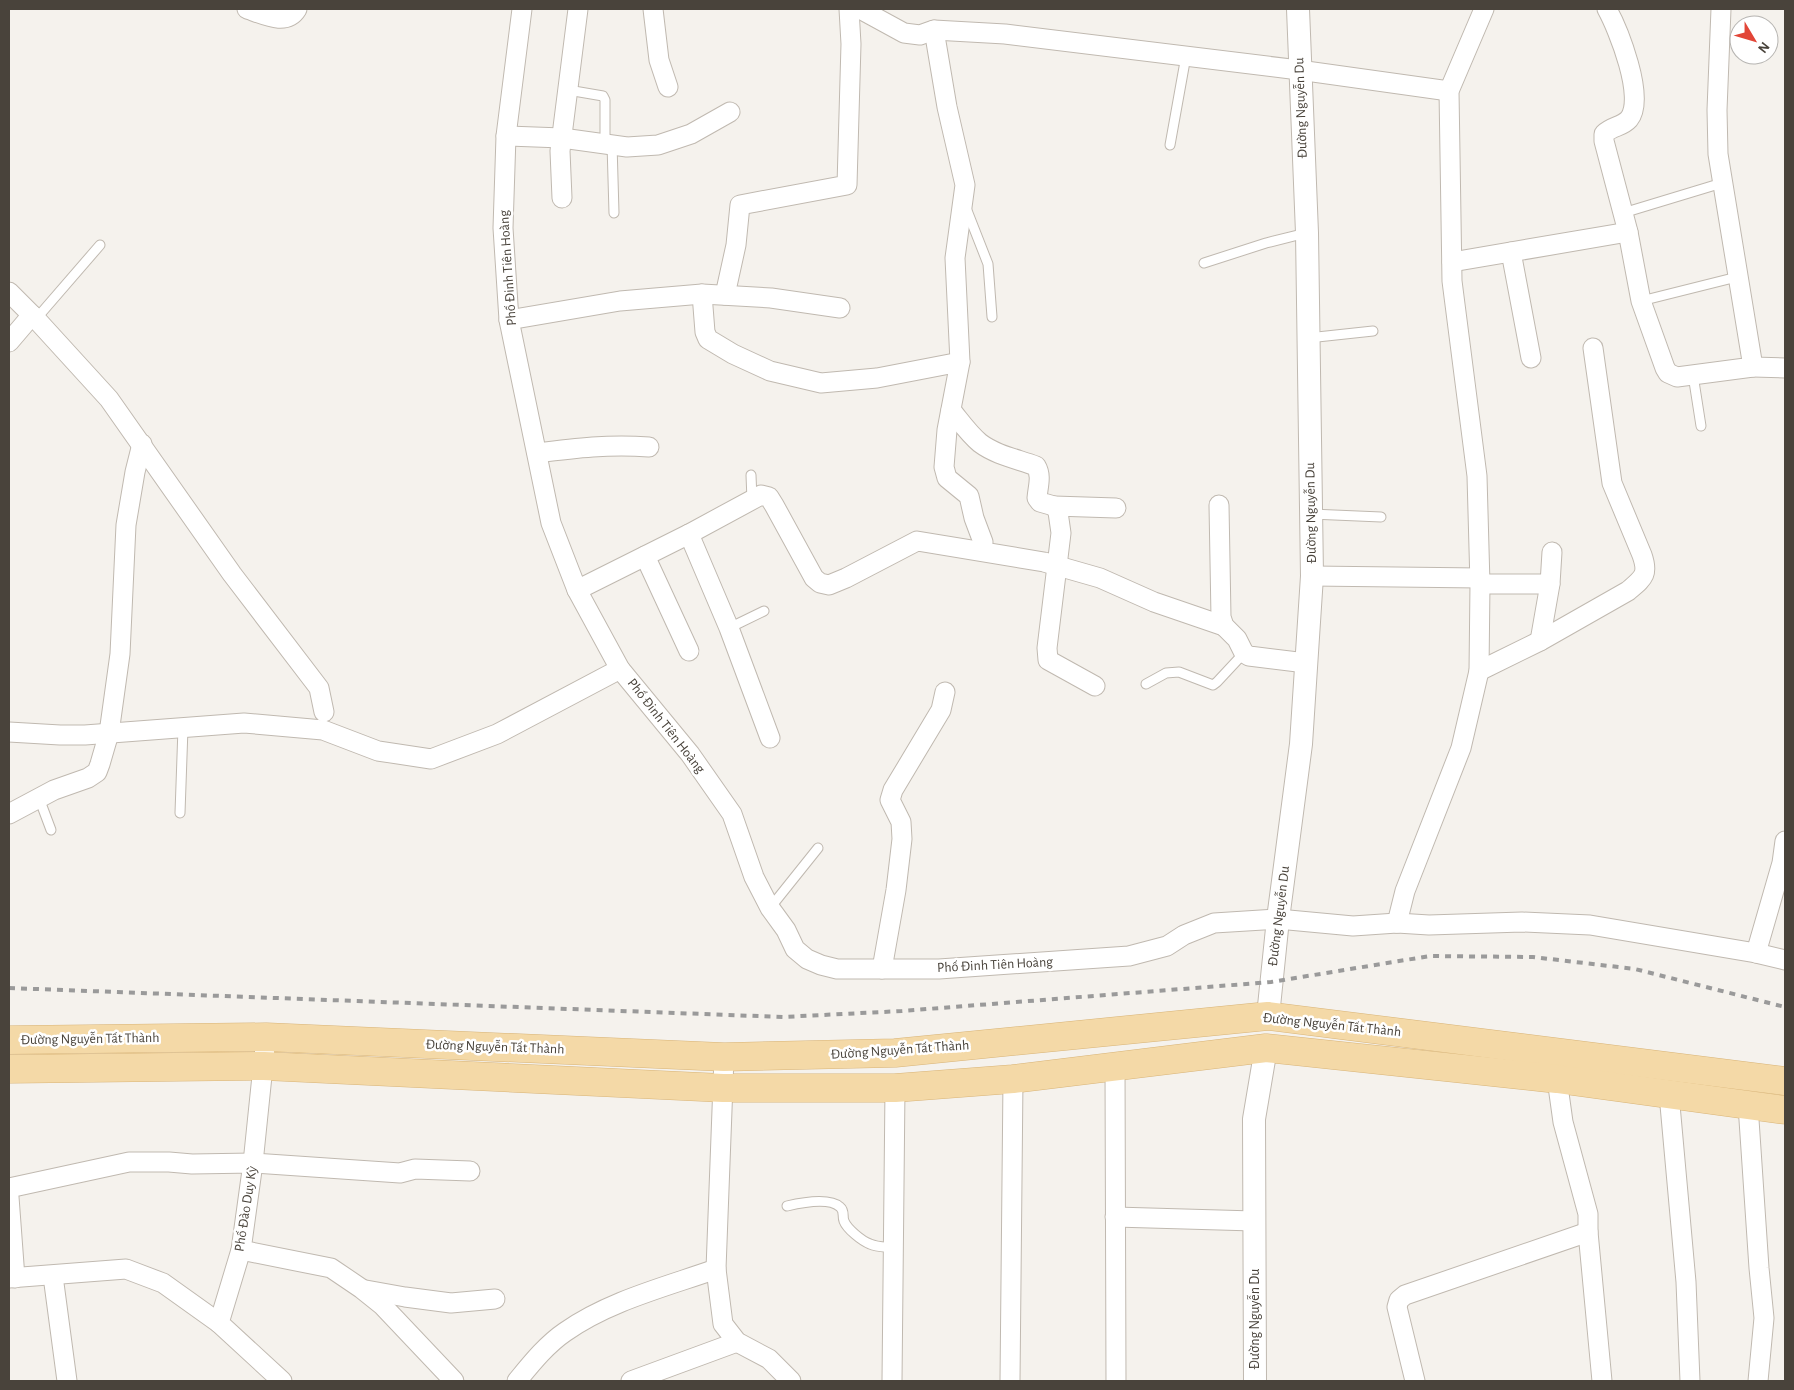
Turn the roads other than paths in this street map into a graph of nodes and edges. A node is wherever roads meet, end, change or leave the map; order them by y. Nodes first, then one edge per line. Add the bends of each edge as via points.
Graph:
1 (247, 9) edge
2 (297, 9) edge
3 (522, 9) edge
4 (578, 9) edge
5 (653, 9) edge
6 (849, 9) edge
7 (860, 9) edge
8 (1298, 9) edge
9 (1484, 9) edge
10 (1607, 9) edge
11 (1721, 9) edge
12 (934, 30) junction
13 (1186, 56) junction
14 (1300, 70) junction
15 (668, 87) dead end
16 (568, 90) junction
17 (1449, 90) junction
18 (730, 112) dead end
19 (506, 136) junction
20 (562, 138) junction
21 (608, 143) junction
22 (1170, 145) dead end
23 (1722, 184) junction
24 (562, 198) dead end
25 (963, 201) junction
26 (614, 213) dead end
27 (1623, 213) junction
28 (1628, 232) junction
29 (1307, 233) junction
30 (100, 245) dead end
31 (1510, 252) junction
32 (1452, 262) junction
33 (1204, 263) dead end
34 (1738, 277) junction
35 (9, 292) edge
36 (702, 294) junction
37 (725, 295) junction
38 (1641, 300) junction
39 (840, 308) dead end
40 (34, 317) junction
41 (992, 317) dead end
42 (509, 320) junction
43 (1373, 330) dead end
44 (1308, 338) junction
45 (9, 342) edge
46 (1593, 348) dead end
47 (1531, 358) dead end
48 (960, 362) junction
49 (1753, 366) junction
50 (1785, 368) edge
51 (1693, 375) junction
52 (951, 410) junction
53 (1701, 426) dead end
54 (142, 444) junction
55 (649, 447) dead end
56 (537, 453) junction
57 (751, 475) dead end
58 (752, 500) junction
59 (1219, 505) dead end
60 (1054, 506) junction
61 (1116, 508) dead end
62 (1310, 514) junction
63 (1381, 517) dead end
64 (689, 534) junction
65 (983, 542) dead end
66 (1552, 552) dead end
67 (645, 556) junction
68 (1058, 566) junction
69 (1312, 576) junction
70 (1480, 581) junction
71 (1550, 584) junction
72 (577, 590) junction
73 (764, 611) dead end
74 (1224, 626) junction
75 (729, 628) junction
76 (1540, 641) junction
77 (689, 652) dead end
78 (1244, 653) junction
79 (1306, 663) junction
80 (620, 669) junction
81 (1479, 671) junction
82 (1146, 684) dead end
83 (1095, 686) dead end
84 (945, 692) dead end
85 (324, 712) dead end
86 (183, 728) junction
87 (9, 732) edge
88 (109, 733) junction
89 (770, 738) dead end
90 (39, 798) junction
91 (180, 812) dead end
92 (9, 814) edge
93 (51, 830) dead end
94 (1785, 841) edge
95 (818, 848) dead end
96 (1784, 863) edge
97 (770, 908) junction
98 (1278, 919) junction
99 (1397, 922) junction
100 (1756, 953) junction
101 (1785, 960) edge
102 (882, 969) junction
103 (1268, 1016) junction
104 (266, 1038) junction
105 (147, 1039) junction
106 (9, 1040) edge
107 (1009, 1042) junction
108 (1266, 1048) junction
109 (724, 1057) junction
110 (264, 1066) junction
111 (1114, 1066) junction
112 (1559, 1066) junction
113 (147, 1068) junction
114 (9, 1069) edge
115 (1012, 1079) junction
116 (1785, 1081) edge
117 (723, 1088) junction
118 (895, 1088) junction
119 (1669, 1094) junction
120 (1748, 1105) junction
121 (1785, 1110) edge
122 (253, 1163) junction
123 (470, 1171) dead end
124 (9, 1188) edge
125 (9, 1197) edge
126 (787, 1206) dead end
127 (1115, 1217) junction
128 (1254, 1221) junction
129 (1588, 1232) junction
130 (893, 1248) junction
131 (242, 1250) junction
132 (716, 1269) junction
133 (53, 1276) junction
134 (12, 1278) edge
135 (362, 1289) junction
136 (495, 1299) dead end
137 (219, 1324) junction
138 (737, 1342) junction
139 (636, 1380) edge
140 (67, 1381) edge
141 (282, 1381) edge
142 (454, 1381) edge
143 (517, 1381) edge
144 (791, 1381) edge
145 (892, 1381) edge
146 (1010, 1381) edge
147 (1116, 1381) edge
148 (1255, 1381) edge
149 (1415, 1381) edge
150 (1602, 1381) edge
151 (1690, 1381) edge
152 (1758, 1381) edge

1 - 2 street via 282,20
3 - 19 street, Phố Đinh Tiên Hoàng
4 - 16 street
5 - 15 street via 659,60
6 - 37 street via 847,185 740,205 736,245
7 - 12 street via 904,33 920,35
8 - 14 street, Đường Nguyễn Du
9 - 17 street
10 - 27 street via 1621,36 1633,86 1634,111 1630,118 1624,124 1610,127 1604,134
11 - 23 street via 1717,110
12 - 13 street via 1005,34
12 - 25 street via 965,185
13 - 14 street
13 - 22 lane
14 - 17 street
14 - 29 street, Đường Nguyễn Du
16 - 20 street
16 - 21 lane via 603,96
17 - 32 street
18 - 21 street via 691,134 658,146
19 - 20 street
19 - 42 street, Phố Đinh Tiên Hoàng via 503,228
20 - 21 street
20 - 24 street
21 - 26 lane
23 - 27 lane
23 - 34 street
25 - 41 lane via 988,264
25 - 48 street via 955,258
27 - 28 street
28 - 31 street
28 - 38 street
29 - 33 lane
29 - 44 street, Đường Nguyễn Du
30 - 40 lane
31 - 32 street
31 - 47 street
32 - 70 street via 1478,476
34 - 38 lane
34 - 49 street
35 - 40 street
36 - 37 street
36 - 42 street via 620,301
36 - 48 street via 708,339 770,371 821,383 877,378
37 - 39 street
38 - 51 street via 1668,373 1678,377
40 - 45 street
40 - 54 street via 110,399
42 - 56 street, Phố Đinh Tiên Hoàng
43 - 44 lane
44 - 62 street, Đường Nguyễn Du
46 - 76 street via 1612,483 1646,567 1645,573 1628,591
48 - 52 street
49 - 50 street
49 - 51 street
51 - 53 lane
52 - 60 street via 980,443 1036,466 1040,479 1037,498
52 - 65 street via 944,467 947,478 969,496
54 - 85 street via 232,574 319,688
54 - 88 street via 126,525 120,654
55 - 56 street via 597,445
56 - 72 street, Phố Đinh Tiên Hoàng via 551,523
57 - 58 lane
58 - 64 street
58 - 68 street via 761,495 769,497 820,584 829,585 846,578 916,541
59 - 74 street via 1220,604
60 - 61 street
60 - 68 street via 1061,533
62 - 63 lane
62 - 69 street, Đường Nguyễn Du
64 - 67 street
64 - 75 street
66 - 71 street
67 - 72 street
67 - 77 street
68 - 74 street via 1100,578 1154,602
68 - 83 street via 1048,660
69 - 70 street
69 - 79 street, Đường Nguyễn Du
70 - 71 street
70 - 81 street
71 - 76 street
72 - 80 street, Phố Đinh Tiên Hoàng
73 - 75 lane
74 - 78 street via 1237,639
75 - 89 street
76 - 81 street
78 - 79 street
78 - 82 lane via 1213,685 1179,672 1166,673
79 - 98 street, Đường Nguyễn Du via 1301,744
80 - 86 street via 497,734 431,758 378,751 322,730 298,727 244,723
80 - 97 street, Phố Đinh Tiên Hoàng via 690,754 732,814 754,877
81 - 99 street via 1461,748 1405,891
84 - 102 street via 941,710 890,800 901,822 902,839
86 - 88 street
86 - 91 lane
87 - 88 street
88 - 90 street via 97,772
90 - 92 street
90 - 93 lane
94 - 96 street
95 - 97 lane
96 - 100 street
97 - 102 street, Phố Đinh Tiên Hoàng via 795,949 807,959 837,969
98 - 99 street, Phố Đinh Tiên Hoàng via 1353,926
98 - 102 street, Phố Đinh Tiên Hoàng via 1214,923 1167,946 1129,956 940,969
98 - 103 street, Đường Nguyễn Du
99 - 100 street, Phố Đinh Tiên Hoàng via 1429,925 1522,922 1590,925
100 - 101 street, Phố Đinh Tiên Hoàng
103 - 107 main road, Đường Nguyễn Tất Thành
103 - 112 main road, Đường Nguyễn Tất Thành
104 - 105 main road, Đường Nguyễn Tất Thành
104 - 109 main road, Đường Nguyễn Tất Thành
104 - 110 street, Phố Đào Duy Kỳ
105 - 106 main road, Đường Nguyễn Tất Thành
105 - 113 main road
107 - 109 main road, Đường Nguyễn Tất Thành via 895,1053
107 - 115 main road
108 - 111 main road, Đường Nguyễn Tất Thành
108 - 112 main road, Đường Nguyễn Tất Thành
108 - 128 street, Đường Nguyễn Du via 1254,1119
109 - 117 street
110 - 113 main road, Đường Nguyễn Tất Thành
110 - 117 main road, Đường Nguyễn Tất Thành
110 - 122 street, Phố Đào Duy Kỳ
111 - 115 main road, Đường Nguyễn Tất Thành
111 - 127 street
112 - 116 main road, Đường Nguyễn Tất Thành
112 - 119 main road, Đường Nguyễn Tất Thành
112 - 129 street via 1563,1122 1588,1214
113 - 114 main road, Đường Nguyễn Tất Thành
115 - 118 main road, Đường Nguyễn Tất Thành
115 - 146 street
117 - 118 main road, Đường Nguyễn Tất Thành
117 - 132 street
118 - 130 street
119 - 120 main road, Đường Nguyễn Tất Thành
119 - 151 street via 1686,1282
120 - 121 main road, Đường Nguyễn Tất Thành
120 - 152 street via 1764,1318
122 - 123 street via 400,1173 415,1169
122 - 124 street via 129,1162
122 - 131 street, Phố Đào Duy Kỳ
125 - 134 street
126 - 130 lane via 805,1202 839,1205 844,1222 861,1239
127 - 128 street
127 - 147 street
128 - 148 street, Đường Nguyễn Du
129 - 149 street via 1405,1295 1399,1300 1397,1307
129 - 150 street
130 - 145 street
131 - 135 street via 331,1268
131 - 137 street, Phố Đào Duy Kỳ
132 - 138 street via 723,1324
132 - 143 street via 611,1306 564,1332
133 - 134 street
133 - 137 street via 126,1268 163,1283
133 - 140 street
135 - 136 street via 451,1303
135 - 142 street via 382,1305
137 - 141 street
138 - 139 street
138 - 144 street via 769,1359

